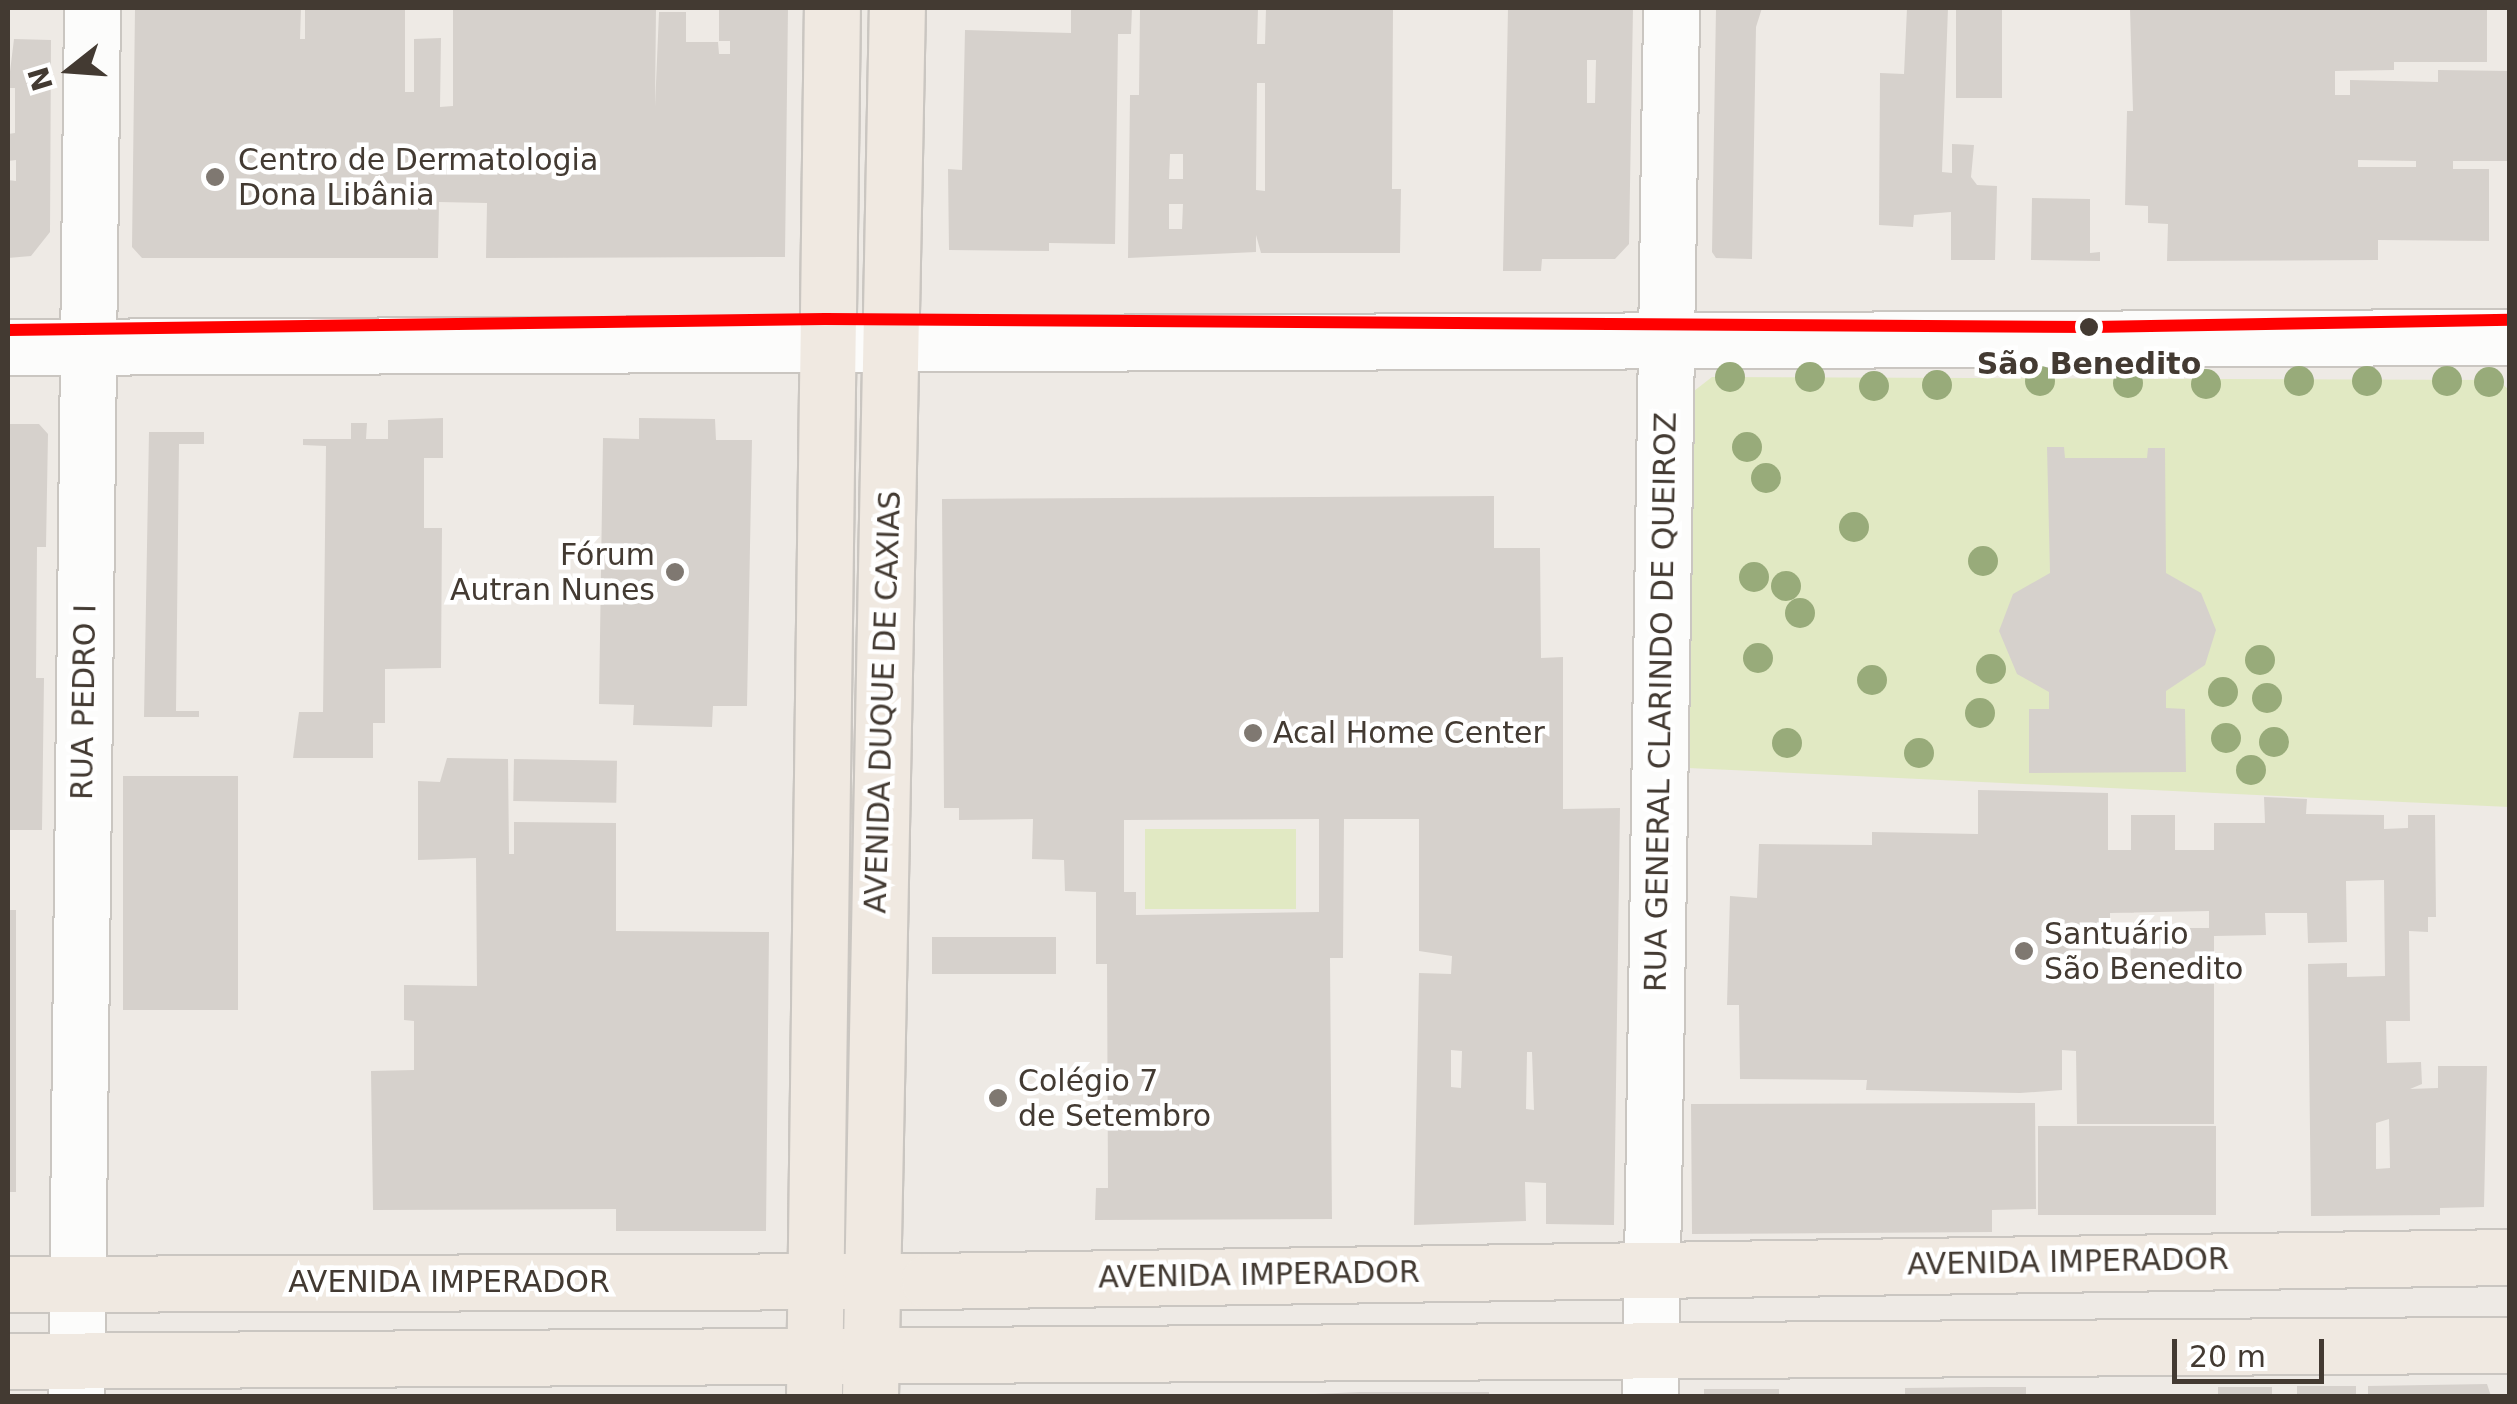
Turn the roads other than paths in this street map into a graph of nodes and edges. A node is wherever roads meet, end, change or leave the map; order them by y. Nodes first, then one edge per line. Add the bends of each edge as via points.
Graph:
1 (92, 8) edge
2 (832, 8) edge
3 (897, 8) edge
4 (1672, 8) edge
5 (2510, 337) edge
6 (892, 340) junction
7 (828, 341) junction
8 (1666, 342) junction
9 (8, 347) edge
10 (87, 347) junction
11 (2510, 1258) edge
12 (1654, 1268) junction
13 (843, 1281) junction
14 (77, 1282) junction
15 (8, 1284) edge
16 (2510, 1345) edge
17 (8, 1361) edge
18 (1651, 1374) edge
19 (814, 1375) edge
20 (870, 1375) edge
21 (76, 1379) edge

1 - 10 street, RUA PEDRO I
2 - 7 main road, AVENIDA DUQUE DE CAXIAS
3 - 6 main road, AVENIDA DUQUE DE CAXIAS
4 - 8 street, RUA GENERAL CLARINDO DE QUEIROZ
5 - 8 street
6 - 7 street
6 - 8 street
6 - 13 main road, AVENIDA DUQUE DE CAXIAS
7 - 10 street
7 - 13 main road, AVENIDA DUQUE DE CAXIAS
8 - 12 street, RUA GENERAL CLARINDO DE QUEIROZ
9 - 10 street
10 - 14 street, RUA PEDRO I
11 - 12 main road, AVENIDA IMPERADOR
12 - 13 main road, AVENIDA IMPERADOR
12 - 18 street, RUA GENERAL CLARINDO DE QUEIROZ
13 - 14 main road, AVENIDA IMPERADOR
13 - 19 main road, AVENIDA DUQUE DE CAXIAS
13 - 20 main road, AVENIDA DUQUE DE CAXIAS
14 - 15 main road, AVENIDA IMPERADOR
14 - 21 street, RUA PEDRO I
16 - 18 main road
17 - 21 main road
18 - 20 main road
19 - 20 main road
19 - 21 main road

